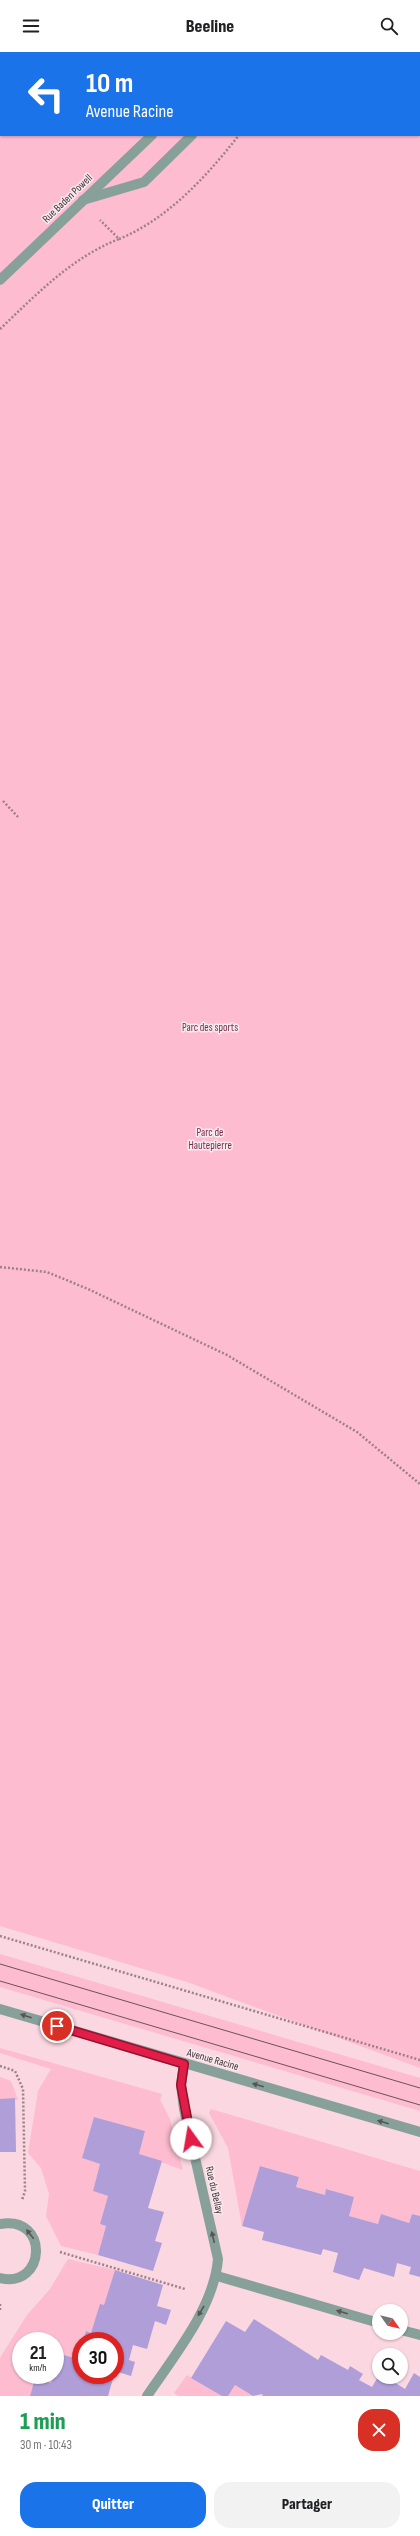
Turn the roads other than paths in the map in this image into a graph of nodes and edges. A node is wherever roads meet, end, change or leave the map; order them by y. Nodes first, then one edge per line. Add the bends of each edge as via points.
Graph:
1 (151, 136) edge
2 (191, 136) edge
3 (81, 201) junction
4 (0, 280) edge
5 (0, 2009) edge
6 (184, 2064) junction
7 (420, 2132) edge
8 (0, 2224) edge
9 (217, 2276) junction
10 (0, 2278) edge
11 (372, 2321) edge
12 (408, 2332) edge
13 (420, 2336) edge
14 (148, 2396) edge

1 - 3 street, Rue Baden Powell
2 - 3 street via 144,182
3 - 4 street, Rue Baden Powell
6 -> 5 street, Avenue Racine
7 -> 6 street, Avenue Racine
9 -> 6 street, Rue du Bellay via 218,2259 184,2109 181,2085
10 -> 8 street via 14,2279 28,2272 33,2266 37,2251 33,2236 28,2230 14,2223
11 -> 9 street
9 -> 14 street, Rue du Bellay via 210,2296
12 - 13 street

